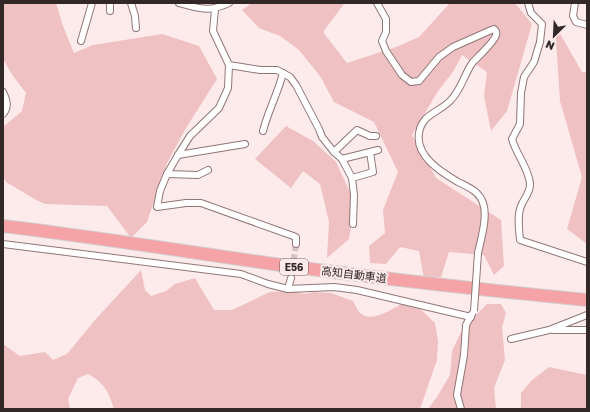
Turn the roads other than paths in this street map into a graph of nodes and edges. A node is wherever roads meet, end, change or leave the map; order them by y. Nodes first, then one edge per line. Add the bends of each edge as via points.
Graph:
1 (92, 3) edge
2 (110, 3) edge
3 (131, 3) edge
4 (178, 3) edge
5 (229, 3) edge
6 (377, 3) edge
7 (528, 3) edge
8 (575, 3) edge
9 (215, 9) junction
10 (110, 11) dead end
11 (587, 24) edge
12 (136, 28) dead end
13 (81, 41) dead end
14 (229, 65) junction
15 (282, 73) junction
16 (3, 92) edge
17 (3, 114) edge
18 (263, 131) dead end
19 (376, 136) dead end
20 (245, 144) dead end
21 (378, 150) dead end
22 (334, 152) junction
23 (370, 152) junction
24 (178, 155) junction
25 (342, 159) junction
26 (208, 170) dead end
27 (167, 174) junction
28 (352, 178) junction
29 (352, 224) dead end
30 (3, 226) edge
31 (3, 232) edge
32 (3, 244) edge
33 (296, 244) dead end
34 (587, 262) edge
35 (291, 278) tunnel mouth
36 (288, 289) junction
37 (587, 300) edge
38 (587, 306) edge
39 (472, 314) junction
40 (587, 315) edge
41 (549, 330) junction
42 (587, 330) edge
43 (511, 339) dead end
44 (461, 409) edge

1 - 13 street
2 - 10 street
3 - 12 street
4 - 9 street
5 - 9 street
6 - 39 street, bridge via 386,19 386,32 382,41 386,51 402,75 411,82 419,81 439,57 454,47 489,30 494,29 496,32 491,43 472,63 458,91 448,103 428,115 419,132 419,146 425,156 439,169 479,195 483,203 485,213
7 - 34 street via 530,13 542,24 534,62 524,78 520,124 512,139 530,182 521,207 518,226 520,240
8 - 11 street via 573,16 576,22
9 - 14 street via 212,31
14 - 15 street via 276,70
14 - 24 street via 228,88 219,108 190,136
15 - 18 street
15 - 22 street via 290,77 296,85 322,137
16 - 17 street via 8,103
19 - 22 street via 356,130
20 - 24 street
21 - 23 street
22 - 25 street
23 - 25 street
23 - 28 street via 373,172
24 - 27 street
25 - 28 street
26 - 27 street via 198,175
27 - 33 street via 157,206 201,203 296,237
28 - 29 street
30 - 37 highway, 高知自動車道 / E56 via 445,286
31 - 38 highway, 高知自動車道 / E56 via 275,271
32 - 36 street via 241,274
35 - 36 street
36 - 39 street via 334,287 358,290
39 - 44 street via 466,325 457,396
40 - 41 street
41 - 42 street
41 - 43 street

